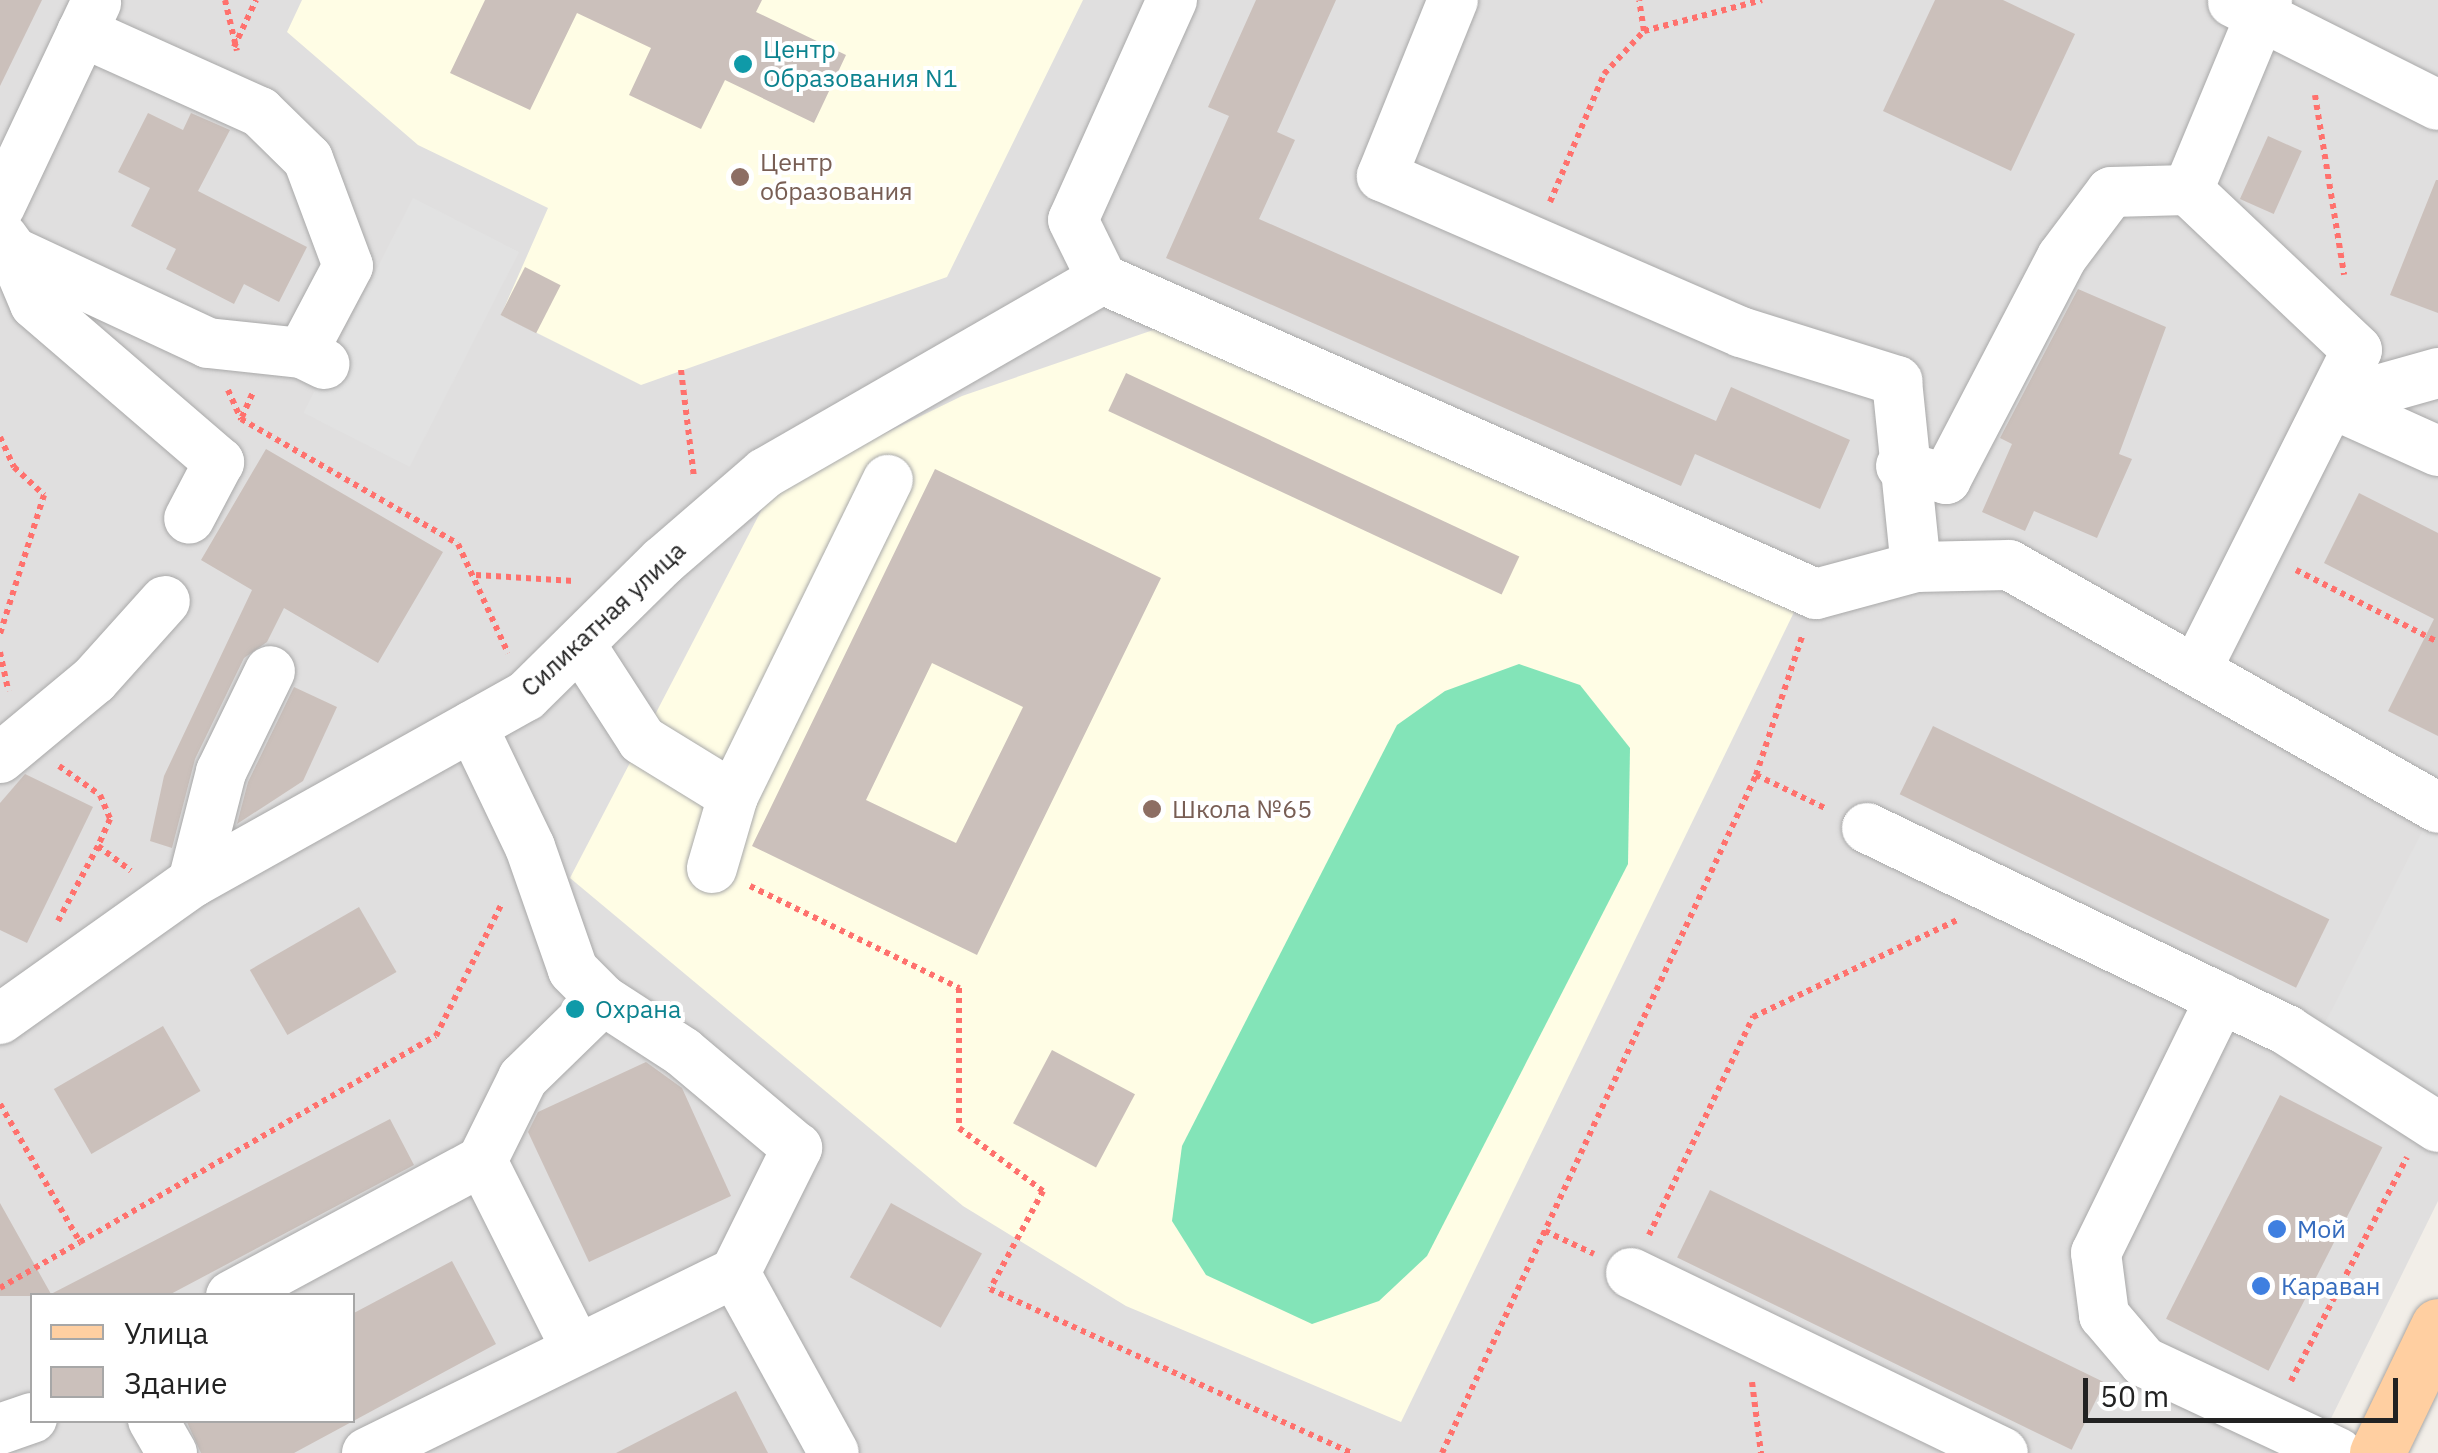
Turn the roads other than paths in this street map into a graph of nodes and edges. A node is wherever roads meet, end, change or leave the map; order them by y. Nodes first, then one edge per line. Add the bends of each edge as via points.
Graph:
1 (1172, 0) edge
2 (1453, 0) edge
3 (2252, 6) edge
4 (90, 16) edge
5 (2438, 105) edge
6 (2188, 190) junction
7 (4, 231) edge
8 (1102, 279) junction
9 (2438, 373) edge
10 (2331, 402) junction
11 (2438, 451) edge
12 (1901, 466) junction
13 (888, 480) dead end
14 (190, 519) dead end
15 (1916, 567) junction
16 (165, 601) dead end
17 (580, 644) junction
18 (270, 670) dead end
19 (2196, 670) junction
20 (472, 726) junction
21 (9, 748) edge
22 (733, 796) junction
23 (2438, 808) edge
24 (1867, 828) road end
25 (712, 868) road end
26 (181, 891) junction
27 (2220, 998) junction
28 (602, 1000) junction
29 (0, 1020) edge
30 (2432, 1124) edge
31 (482, 1161) junction
32 (1631, 1272) road end
33 (735, 1274) junction
34 (237, 1293) edge
35 (2438, 1326) edge
36 (576, 1348) junction
37 (30, 1419) edge
38 (155, 1423) edge
39 (0, 1430) edge
40 (172, 1453) edge
41 (367, 1453) edge
42 (834, 1453) edge
43 (2002, 1453) edge
44 (2338, 1453) edge
45 (2377, 1453) edge

1 - 8 street via 1073,220
2 - 12 street via 1382,176 1741,332 1897,380
3 - 5 street via 2306,42
3 - 6 street
4 - 7 street
4 - 7 street via 260,112 308,159 348,266 314,358 208,343
6 - 10 street via 2356,350
6 - 12 street via 2111,192 2062,257 1946,479
7 - 14 street via 35,304 219,462
8 - 15 street via 1816,594
8 - 17 street, Силикатная улица via 766,473 663,560
9 - 10 street
10 - 11 street
10 - 19 street
12 - 15 street
13 - 22 street
15 - 19 street via 2009,565
16 - 21 street via 94,680
17 - 20 street, Силикатная улица via 526,696
17 - 22 street via 642,740
18 - 26 street via 221,772
19 - 23 street
20 - 26 street, Силикатная улица
20 - 28 street via 530,847 573,970
22 - 25 street
24 - 27 street
26 - 29 street, Силикатная улица
27 - 30 street via 2288,1031
27 - 44 street via 2096,1253 2104,1315 2144,1362
28 - 31 street via 524,1078
28 - 33 street via 683,1052 797,1148
31 - 34 street
31 - 36 street
32 - 43 street
33 - 36 street
33 - 42 street
35 - 45 main road
36 - 41 street
37 - 39 street
38 - 40 street

